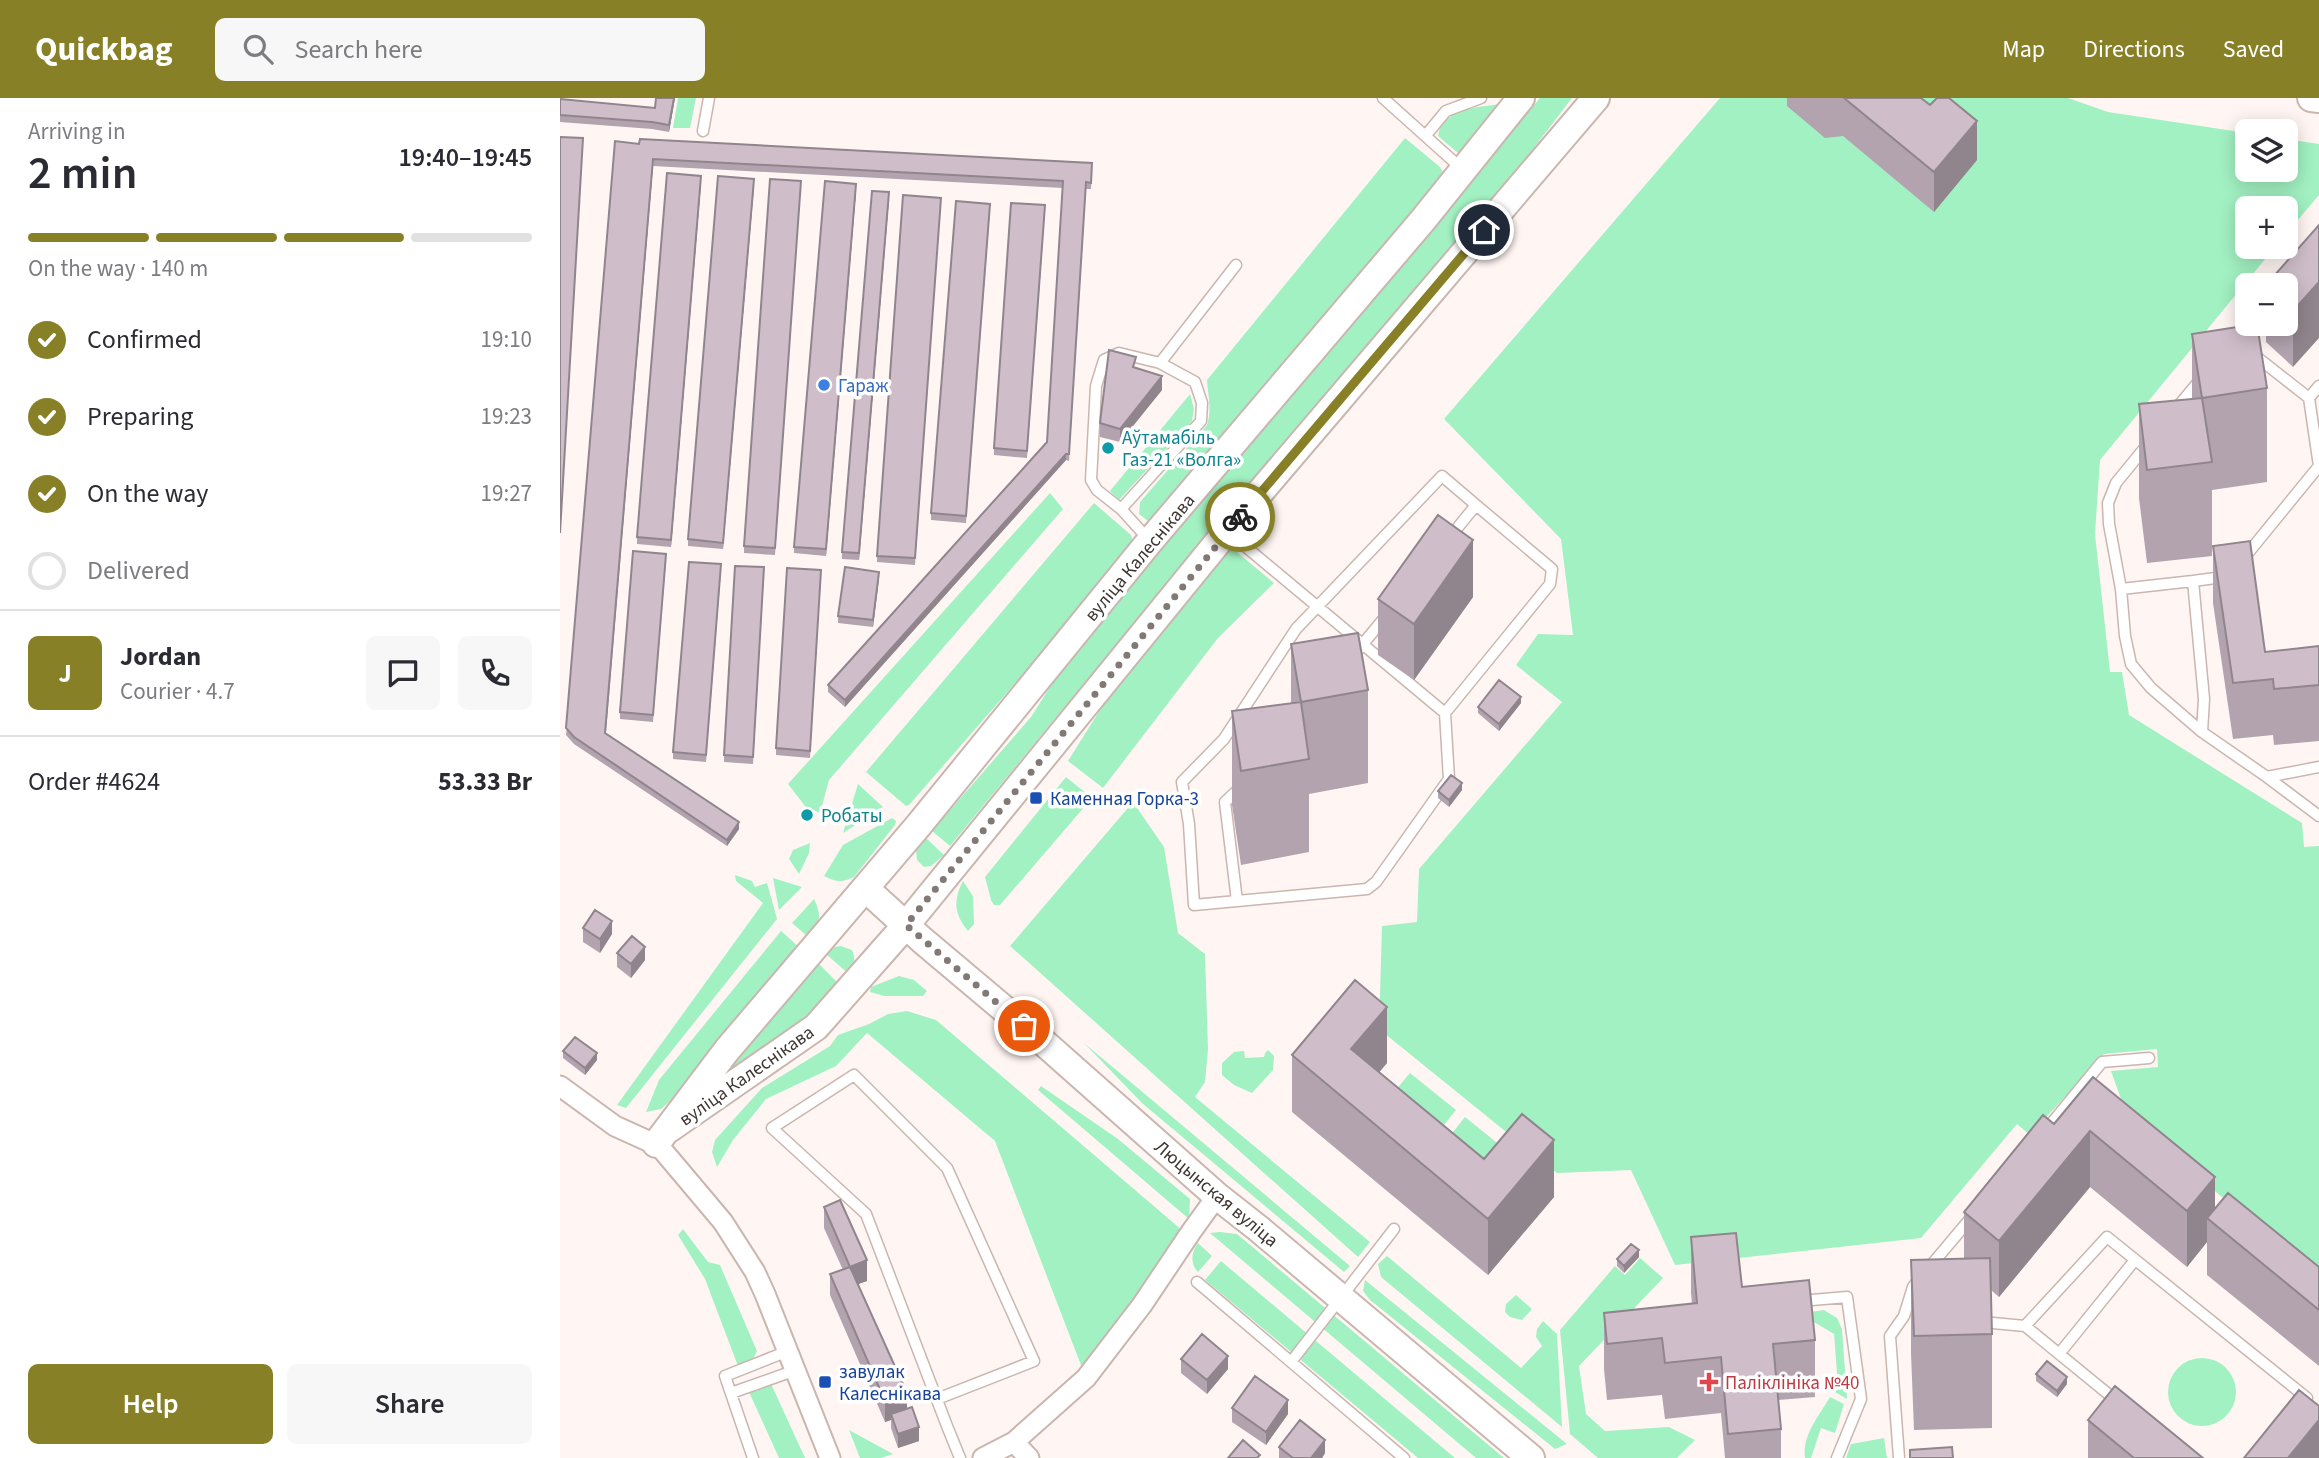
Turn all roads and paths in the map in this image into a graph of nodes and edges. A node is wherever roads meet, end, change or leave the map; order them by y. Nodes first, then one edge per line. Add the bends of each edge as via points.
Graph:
1 (709, 98) edge
2 (1383, 98) edge
3 (1481, 98) edge
4 (1521, 98) edge
5 (1596, 98) edge
6 (2311, 98) edge
7 (2319, 99) edge
8 (703, 131) dead end
9 (1426, 135) junction
10 (1462, 172) junction
11 (1236, 265) dead end
12 (2235, 336) edge
13 (2233, 338) junction
14 (2225, 349) edge
15 (1160, 363) junction
16 (2208, 369) edge
17 (2319, 386) edge
18 (2309, 398) junction
19 (2166, 421) edge
20 (2158, 432) edge
21 (2319, 466) edge
22 (1476, 505) junction
23 (1121, 509) junction
24 (1227, 531) junction
25 (1150, 541) junction
26 (1441, 548) edge
27 (2193, 581) junction
28 (2121, 589) junction
29 (1318, 607) junction
30 (1389, 612) edge
31 (1363, 645) junction
32 (1344, 668) edge
33 (1445, 713) junction
34 (2202, 733) junction
35 (2319, 767) edge
36 (1254, 776) edge
37 (2267, 777) junction
38 (2319, 816) edge
39 (865, 888) junction
40 (1237, 901) junction
41 (906, 925) junction
42 (2149, 1058) dead end
43 (560, 1086) edge
44 (663, 1136) junction
45 (2036, 1141) edge
46 (1217, 1196) junction
47 (1975, 1214) edge
48 (1394, 1229) dead end
49 (2135, 1260) junction
50 (1197, 1282) dead end
51 (1341, 1298) junction
52 (1792, 1302) edge
53 (1904, 1316) junction
54 (1917, 1317) edge
55 (1972, 1321) edge
56 (2025, 1326) junction
57 (788, 1351) junction
58 (2059, 1354) junction
59 (1291, 1362) junction
60 (796, 1370) junction
61 (731, 1393) junction
62 (937, 1399) junction
63 (2300, 1408) edge
64 (2128, 1411) edge
65 (1014, 1442) junction
66 (753, 1458) edge
67 (830, 1458) edge
68 (960, 1458) edge
69 (983, 1458) edge
70 (1029, 1458) edge
71 (1404, 1458) edge
72 (1531, 1458) edge
73 (1838, 1458) edge
74 (1899, 1458) edge

1 - 8 lane
2 - 9 lane
3 - 9 lane via 1446,111
4 - 10 main road, вуліца Калеснікава
5 - 24 main road, вуліца Калеснікава
6 - 7 main road
9 - 10 lane
10 - 25 main road, вуліца Калеснікава
11 - 15 lane
12 - 13 lane
13 - 14 lane
13 - 18 lane
15 - 23 lane via 1195,382 1202,403 1201,421
15 - 23 lane via 1119,353 1104,360 1096,386 1090,480
16 - 19 lane
17 - 18 lane
18 - 21 lane
20 - 28 lane via 2116,483 2108,503
21 - 27 lane via 2228,576
22 - 26 lane
22 - 29 lane via 1441,476
22 - 33 lane via 1552,569 1550,584
23 - 25 lane
24 - 29 lane
24 - 41 main road, вуліца Калеснікава
25 - 39 main road, вуліца Калеснікава
27 - 28 lane
27 - 34 lane via 2204,699
28 - 34 lane via 2131,664
29 - 31 lane
29 - 40 lane via 1296,629 1224,739 1182,782 1194,905
30 - 31 lane
31 - 32 lane
31 - 33 lane
33 - 40 lane via 1448,779 1376,882 1367,889
34 - 37 lane
35 - 37 lane
36 - 40 lane via 1225,802
37 - 38 lane
39 - 41 main road
39 - 44 main road, вуліца Калеснікава via 727,1050
41 - 44 main road, вуліца Калеснікава via 816,1027
41 - 46 main road, Люцынская вуліца
42 - 45 lane via 2102,1062
43 - 44 street via 615,1126
44 - 57 street via 735,1240 765,1294
46 - 51 main road, Люцынская вуліца
46 - 65 street via 1086,1378
47 - 53 lane via 1913,1287
48 - 51 lane
49 - 56 lane via 2107,1237
49 - 58 lane
49 - 63 lane via 2308,1399
50 - 59 lane
51 - 59 lane
51 - 72 main road, Люцынская вуліца
52 - 73 lane via 1847,1297 1861,1399
53 - 54 lane
53 - 74 lane via 1890,1336
55 - 56 lane
56 - 58 lane
57 - 60 street
57 - 61 lane via 725,1377
58 - 64 lane
59 - 71 lane
60 - 61 lane
60 - 67 street
61 - 66 lane
62 - 62 lane via 866,1214 772,1128 854,1075 947,1168 1034,1361
62 - 68 lane
65 - 69 street
65 - 70 street

